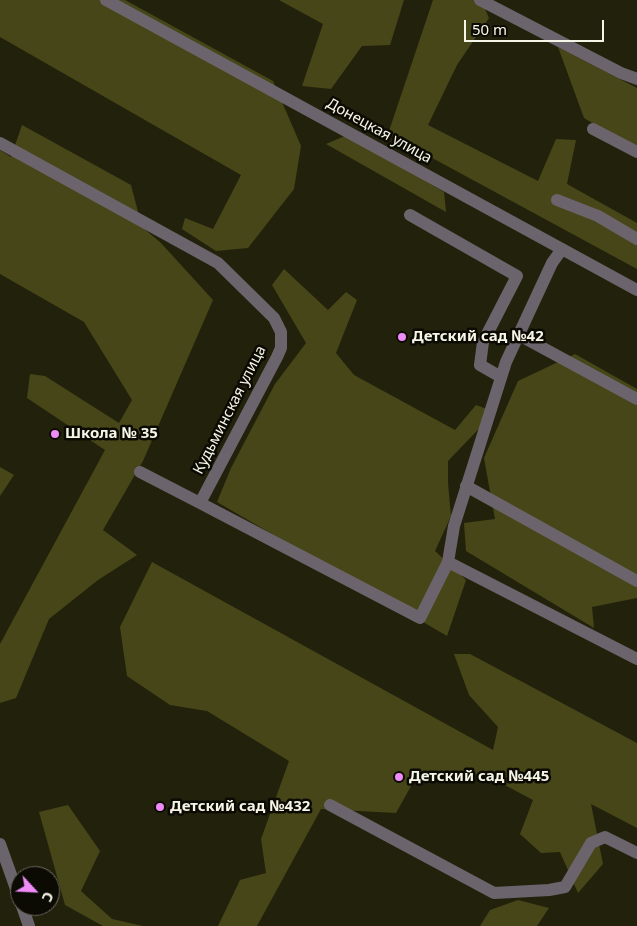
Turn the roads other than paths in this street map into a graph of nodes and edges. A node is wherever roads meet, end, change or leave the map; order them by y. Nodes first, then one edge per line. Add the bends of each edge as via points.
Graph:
1 (106, 0) edge
2 (480, 0) edge
3 (637, 79) edge
4 (593, 130) dead end
5 (0, 143) edge
6 (637, 152) edge
7 (557, 200) dead end
8 (410, 215) dead end
9 (637, 239) edge
10 (562, 249) junction
11 (637, 290) edge
12 (519, 335) junction
13 (501, 376) junction
14 (637, 399) edge
15 (140, 472) dead end
16 (466, 486) junction
17 (200, 503) junction
18 (448, 562) junction
19 (637, 581) edge
20 (637, 659) edge
21 (330, 805) dead end
22 (0, 844) edge
23 (637, 853) edge
24 (10, 872) edge

1 - 10 street, Донецкая улица
2 - 3 street
4 - 6 street
5 - 17 street, Кудьминская улица via 218,263 274,318 281,332 281,348
7 - 9 street via 598,216
8 - 13 street via 517,276 483,342 480,365
10 - 11 street, Донецкая улица
10 - 12 street via 552,263
12 - 13 street
12 - 14 street
13 - 16 street
15 - 17 street
16 - 18 street
16 - 19 street
17 - 18 street via 420,618
18 - 20 street
21 - 23 street via 494,893 565,887 591,843 605,838
22 - 24 street

